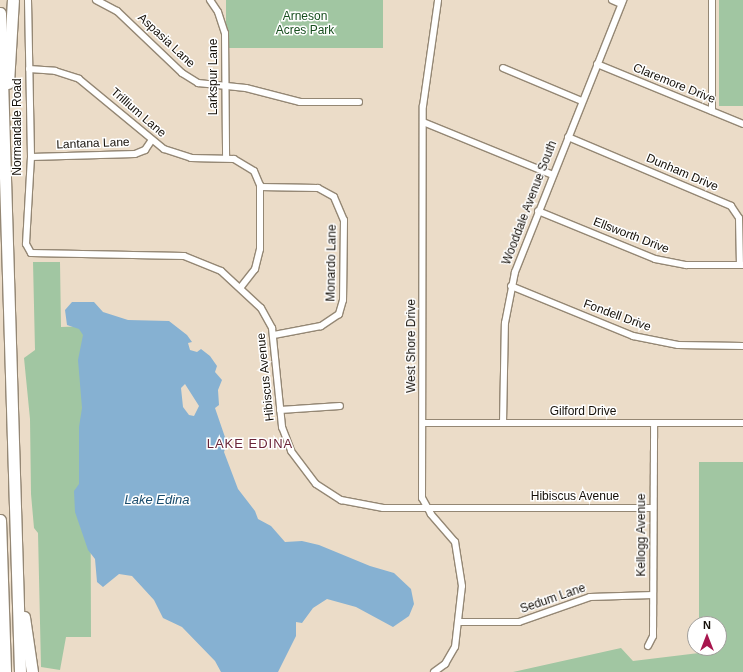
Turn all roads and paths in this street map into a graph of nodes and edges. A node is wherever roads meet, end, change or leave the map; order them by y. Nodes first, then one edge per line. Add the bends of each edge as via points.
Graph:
1 (13, 0) edge
2 (28, 0) edge
3 (96, 0) edge
4 (210, 0) edge
5 (438, 0) edge
6 (612, 0) edge
7 (712, 0) edge
8 (622, 2) edge
9 (0, 13) edge
10 (597, 64) junction
11 (503, 68) dead end
12 (29, 69) junction
13 (226, 87) junction
14 (582, 101) junction
15 (359, 102) dead end
16 (2, 108) junction
17 (712, 111) junction
18 (423, 122) junction
19 (743, 124) edge
20 (568, 137) junction
21 (151, 141) junction
22 (31, 157) junction
23 (226, 158) junction
24 (553, 175) junction
25 (260, 187) junction
26 (538, 211) junction
27 (31, 253) joint
28 (742, 265) edge
29 (511, 286) junction
30 (240, 288) junction
31 (274, 335) junction
32 (743, 346) edge
33 (340, 406) dead end
34 (280, 410) junction
35 (423, 423) junction
36 (503, 423) junction
37 (654, 423) junction
38 (743, 423) edge
39 (428, 508) junction
40 (654, 508) junction
41 (0, 520) edge
42 (0, 553) edge
43 (17, 587) junction
44 (653, 596) junction
45 (459, 622) junction
46 (648, 646) dead end
47 (6, 672) edge
48 (20, 672) edge
49 (32, 672) edge
50 (434, 672) edge

1 - 16 highway via 8,85
2 - 12 street, Normandale Road
3 - 13 street, Aspasia Lane via 117,11 190,79 207,86
4 - 13 street, Larkspur Lane via 218,12 225,33
5 - 18 street, West Shore Drive via 424,88
6 - 8 street
7 - 17 street
8 - 10 street, Wooddale Avenue South
9 - 16 highway
10 - 14 street, Wooddale Avenue South
10 - 17 street, Claremore Drive
11 - 14 street
12 - 21 street, Trillium Lane via 55,71 79,79
12 - 22 street, Normandale Road
13 - 15 street, Aspasia Lane via 246,88 300,102
13 - 23 street, Larkspur Lane
14 - 20 street, Wooddale Avenue South
16 - 43 highway
17 - 19 street, Claremore Drive
18 - 24 street
18 - 35 street, West Shore Drive
20 - 24 street, Wooddale Avenue South
20 - 28 street, Dunham Drive via 731,206 738,218
21 - 22 street, Lantana Lane via 145,150 135,154
21 - 23 street, Trillium Lane via 191,158
22 - 27 street, Normandale Road via 26,244
23 - 25 street, Trillium Lane via 248,165 258,178
24 - 26 street, Wooddale Avenue South
25 - 30 street, Trillium Lane via 259,259
25 - 31 street, Monardo Lane via 318,188 334,197 344,220 343,300 339,314 321,326
26 - 28 street, Ellsworth Drive via 655,259 686,265
26 - 29 street, Wooddale Avenue South
27 - 30 street, Hibiscus Avenue via 184,256 210,264
29 - 32 street, Fondell Drive via 633,336 678,345
29 - 36 street, Wooddale Avenue South via 503,350
30 - 31 street, Hibiscus Avenue via 261,308
31 - 34 street, Hibiscus Avenue
33 - 34 street
34 - 39 street, Hibiscus Avenue via 291,451 306,474 328,493 354,505 369,508
35 - 36 street, Gilford Drive
35 - 39 street, West Shore Drive via 422,498
36 - 37 street, Gilford Drive
37 - 38 street, Gilford Drive
37 - 40 street, Kellogg Avenue
39 - 40 street, Hibiscus Avenue
39 - 45 street, West Shore Drive via 450,534 456,546 462,586
40 - 44 street, Kellogg Avenue
41 - 42 highway
42 - 47 highway
43 - 48 highway
43 - 49 highway
44 - 45 street, Sedum Lane via 590,597 519,622
44 - 46 street, Kellogg Avenue via 653,636
45 - 50 street, West Shore Drive via 453,651 445,664

